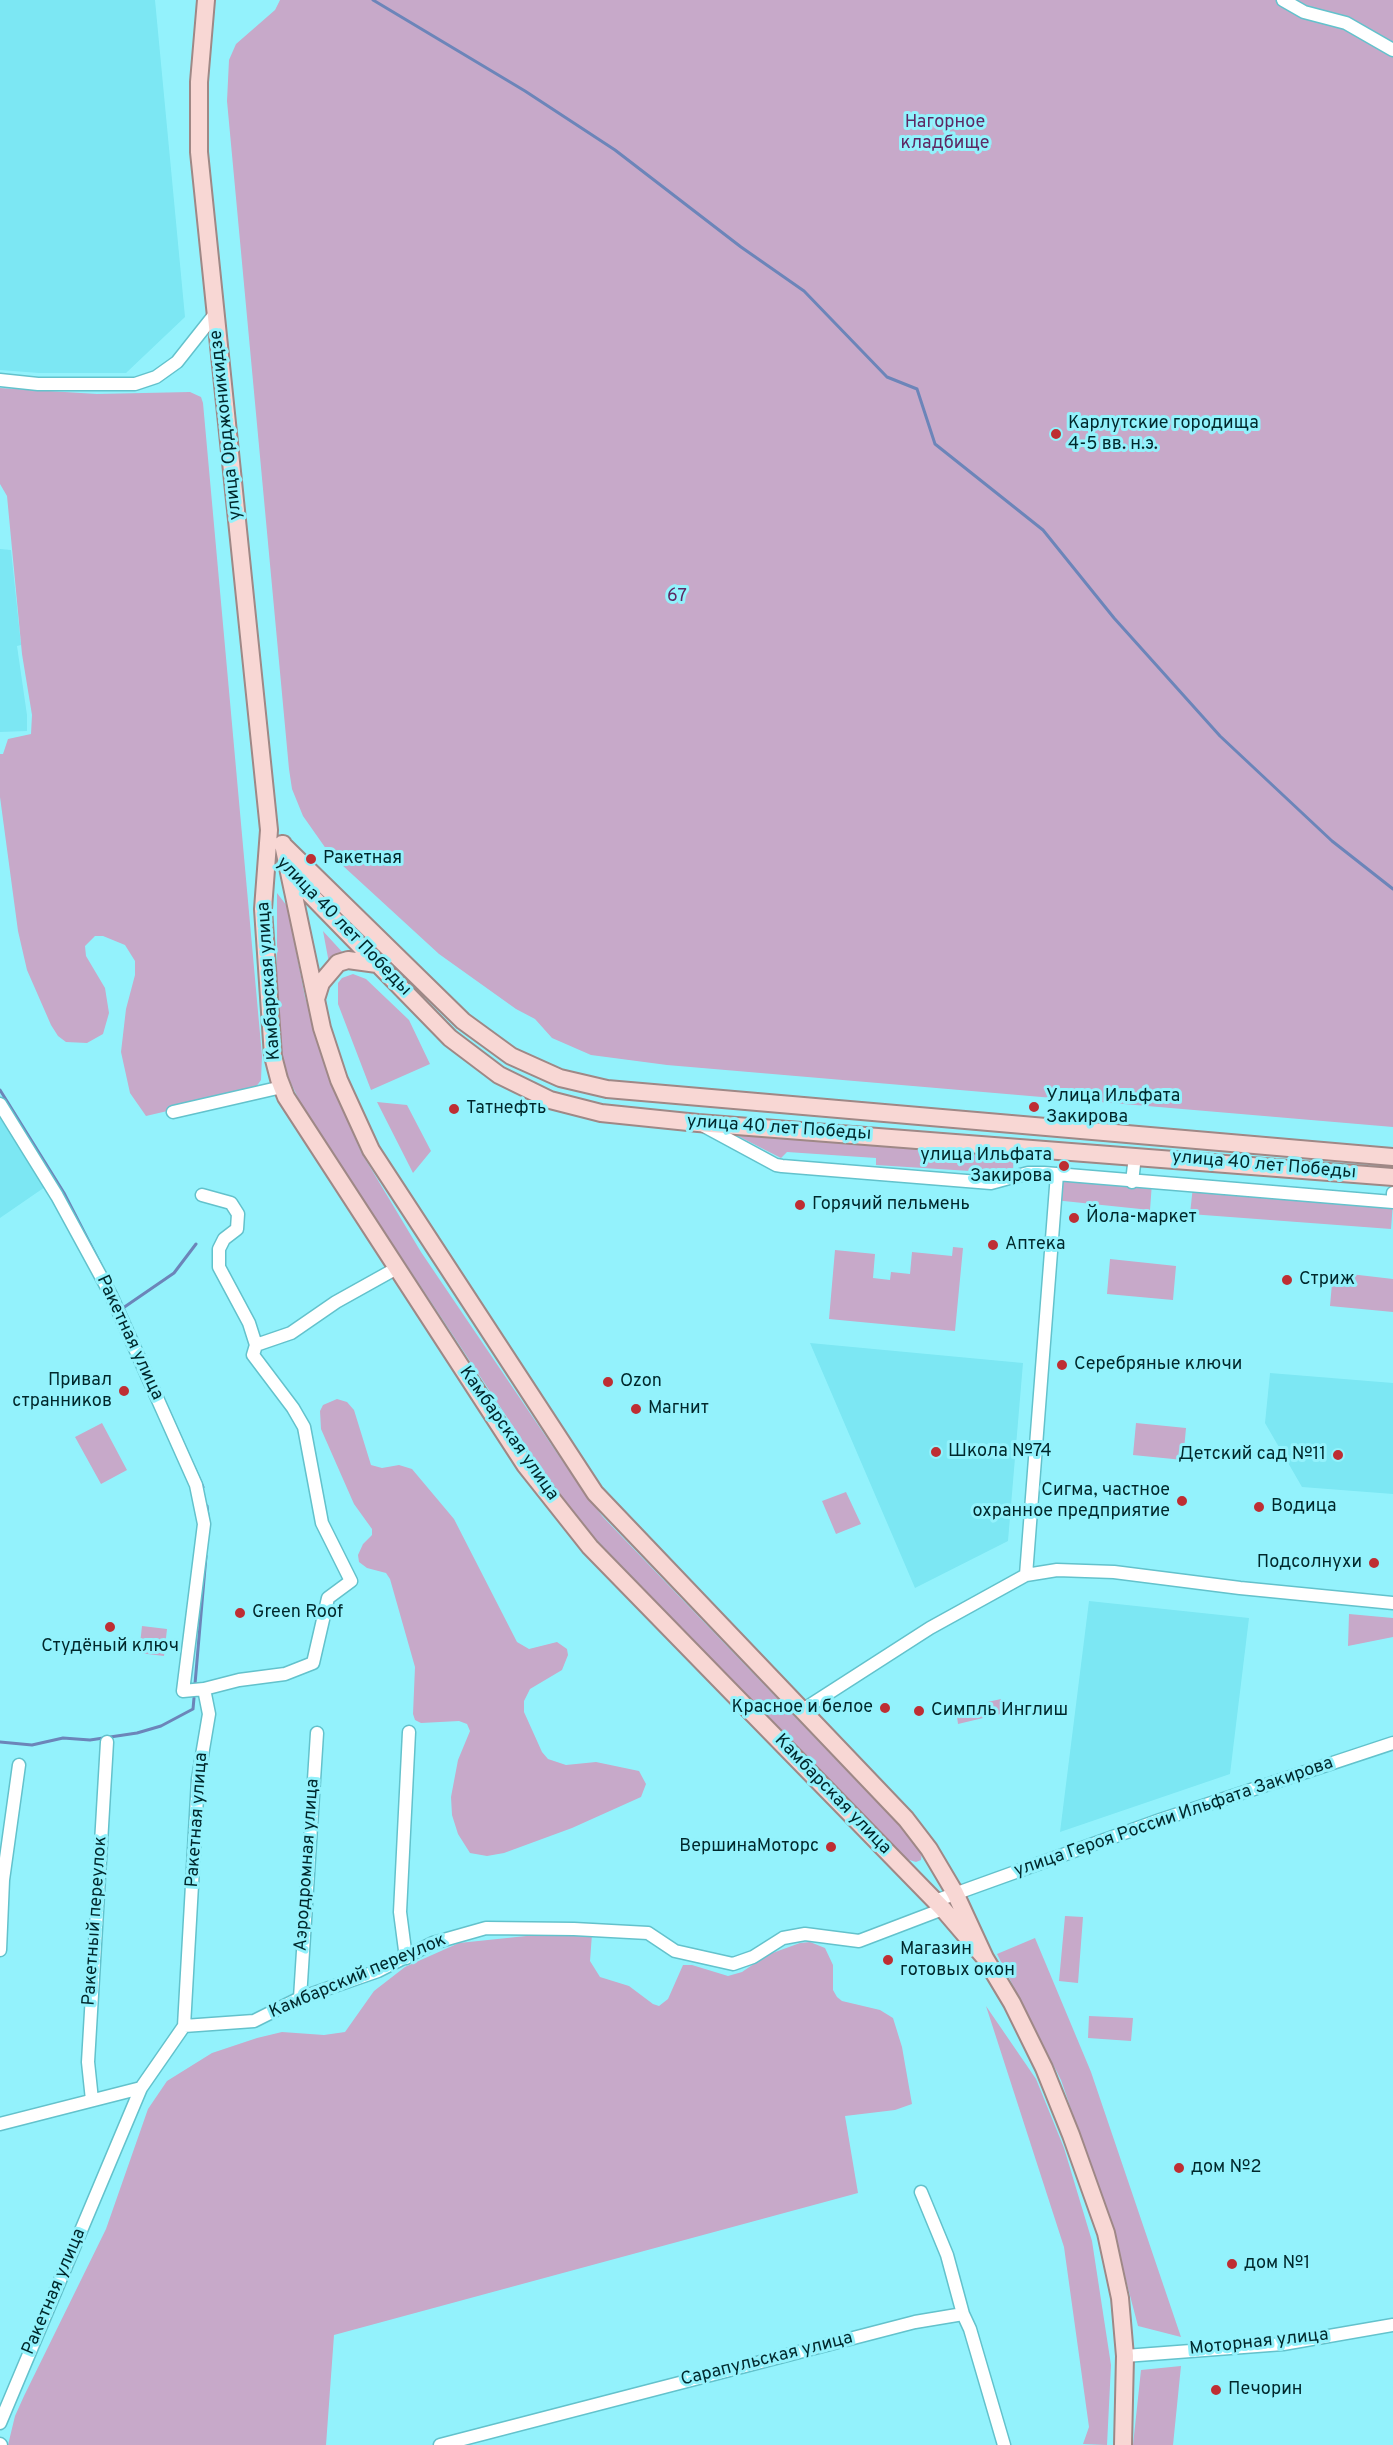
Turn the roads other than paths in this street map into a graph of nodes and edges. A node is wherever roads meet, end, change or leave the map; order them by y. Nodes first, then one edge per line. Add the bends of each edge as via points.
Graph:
1 (206, 0) edge
2 (1283, 0) edge
3 (1393, 50) edge
4 (215, 314) junction
5 (0, 380) edge
6 (273, 840) junction
7 (289, 872) junction
8 (319, 879) junction
9 (306, 892) junction
10 (377, 964) junction
11 (315, 999) junction
12 (282, 1087) junction
13 (0, 1104) edge
14 (173, 1112) dead end
15 (698, 1123) junction
16 (1135, 1155) junction
17 (1393, 1157) edge
18 (1057, 1174) junction
19 (1393, 1177) edge
20 (1132, 1182) junction
21 (1393, 1193) edge
22 (202, 1195) dead end
23 (397, 1268) junction
24 (256, 1345) junction
25 (1026, 1575) junction
26 (1393, 1603) edge
27 (204, 1689) junction
28 (804, 1709) junction
29 (409, 1732) dead end
30 (317, 1733) dead end
31 (107, 1742) dead end
32 (1393, 1743) edge
33 (19, 1765) dead end
34 (929, 1849) junction
35 (899, 1863) junction
36 (955, 1893) junction
37 (939, 1905) junction
38 (0, 1950) edge
39 (406, 1958) junction
40 (985, 1958) junction
41 (300, 1998) junction
42 (184, 2025) junction
43 (141, 2088) junction
44 (92, 2100) junction
45 (0, 2124) edge
46 (921, 2192) dead end
47 (963, 2314) junction
48 (1393, 2325) edge
49 (1125, 2356) junction
50 (0, 2423) edge
51 (440, 2445) edge
52 (1004, 2445) edge
53 (1123, 2445) edge

1 - 4 main road, улица Орджоникидзе via 199,82 199,152
2 - 3 street via 1304,12 1346,23
4 - 5 street via 177,362 156,377 135,384
4 - 6 main road, улица Орджоникидзе
6 - 7 main road, улица 40 лет Победы
6 - 8 main road, улица 40 лет Победы
6 - 12 main road, Камбарская улица via 264,928 273,1056
7 - 9 main road, улица 40 лет Победы
7 - 11 main road, Камбарская улица
8 - 9 main road
8 - 17 main road, улица 40 лет Победы via 463,1021 511,1056 560,1078 607,1089
9 - 10 main road, улица 40 лет Победы
10 - 11 main road via 348,960 338,963 321,983
10 - 15 main road, улица 40 лет Победы via 450,1038 499,1075 550,1100 601,1113
11 - 28 main road, Камбарская улица via 339,1080 371,1150 595,1492
12 - 14 street
12 - 23 main road, Камбарская улица
13 - 27 street, Ракетная улица via 111,1294 196,1485 204,1524 183,1691
15 - 16 main road, улица 40 лет Победы
15 - 18 street via 776,1165 991,1182 1028,1173
16 - 19 main road, улица 40 лет Победы
16 - 20 street
18 - 20 street
18 - 25 street
20 - 21 street via 1392,1202
22 - 24 street via 231,1203 238,1214 237,1229 224,1239 219,1267 249,1323
23 - 24 street via 291,1333
23 - 35 main road, Камбарская улица via 525,1465 590,1546
24 - 27 street via 253,1355 304,1427 322,1523 351,1581 328,1598 313,1663 285,1674
25 - 26 street via 1057,1570 1114,1572
25 - 28 street via 930,1628
27 - 42 street, Ракетная улица via 209,1714 198,1779
28 - 34 main road, Камбарская улица
29 - 39 street via 400,1912
30 - 41 street, Аэродромная улица
31 - 44 street, Ракетный переулок via 89,2039
32 - 36 street, улица Героя России Ильфата Закирова
33 - 38 street via 3,1880
34 - 35 main road via 926,1862 915,1866
34 - 36 main road, Камбарская улица
35 - 37 main road, Камбарская улица
36 - 37 street, улица Героя России Ильфата Закирова
36 - 40 main road, Камбарская улица
37 - 39 street, Камбарский переулок via 859,1941 805,1934 783,1938 753,1957 733,1964 675,1951 648,1934 574,1929 486,1928 433,1942
37 - 40 main road, Камбарская улица
39 - 41 street, Камбарский переулок
40 - 49 main road, Камбарская улица via 1044,2068 1106,2233 1120,2298
41 - 42 street, Камбарский переулок via 254,2021
42 - 43 street, Ракетная улица
43 - 44 street
43 - 50 street, Ракетная улица
44 - 45 street
46 - 47 street via 947,2255
47 - 51 street, Сарапульская улица via 915,2322
47 - 52 street
48 - 49 street, Моторная улица via 1283,2344
49 - 53 main road, Камбарская улица

